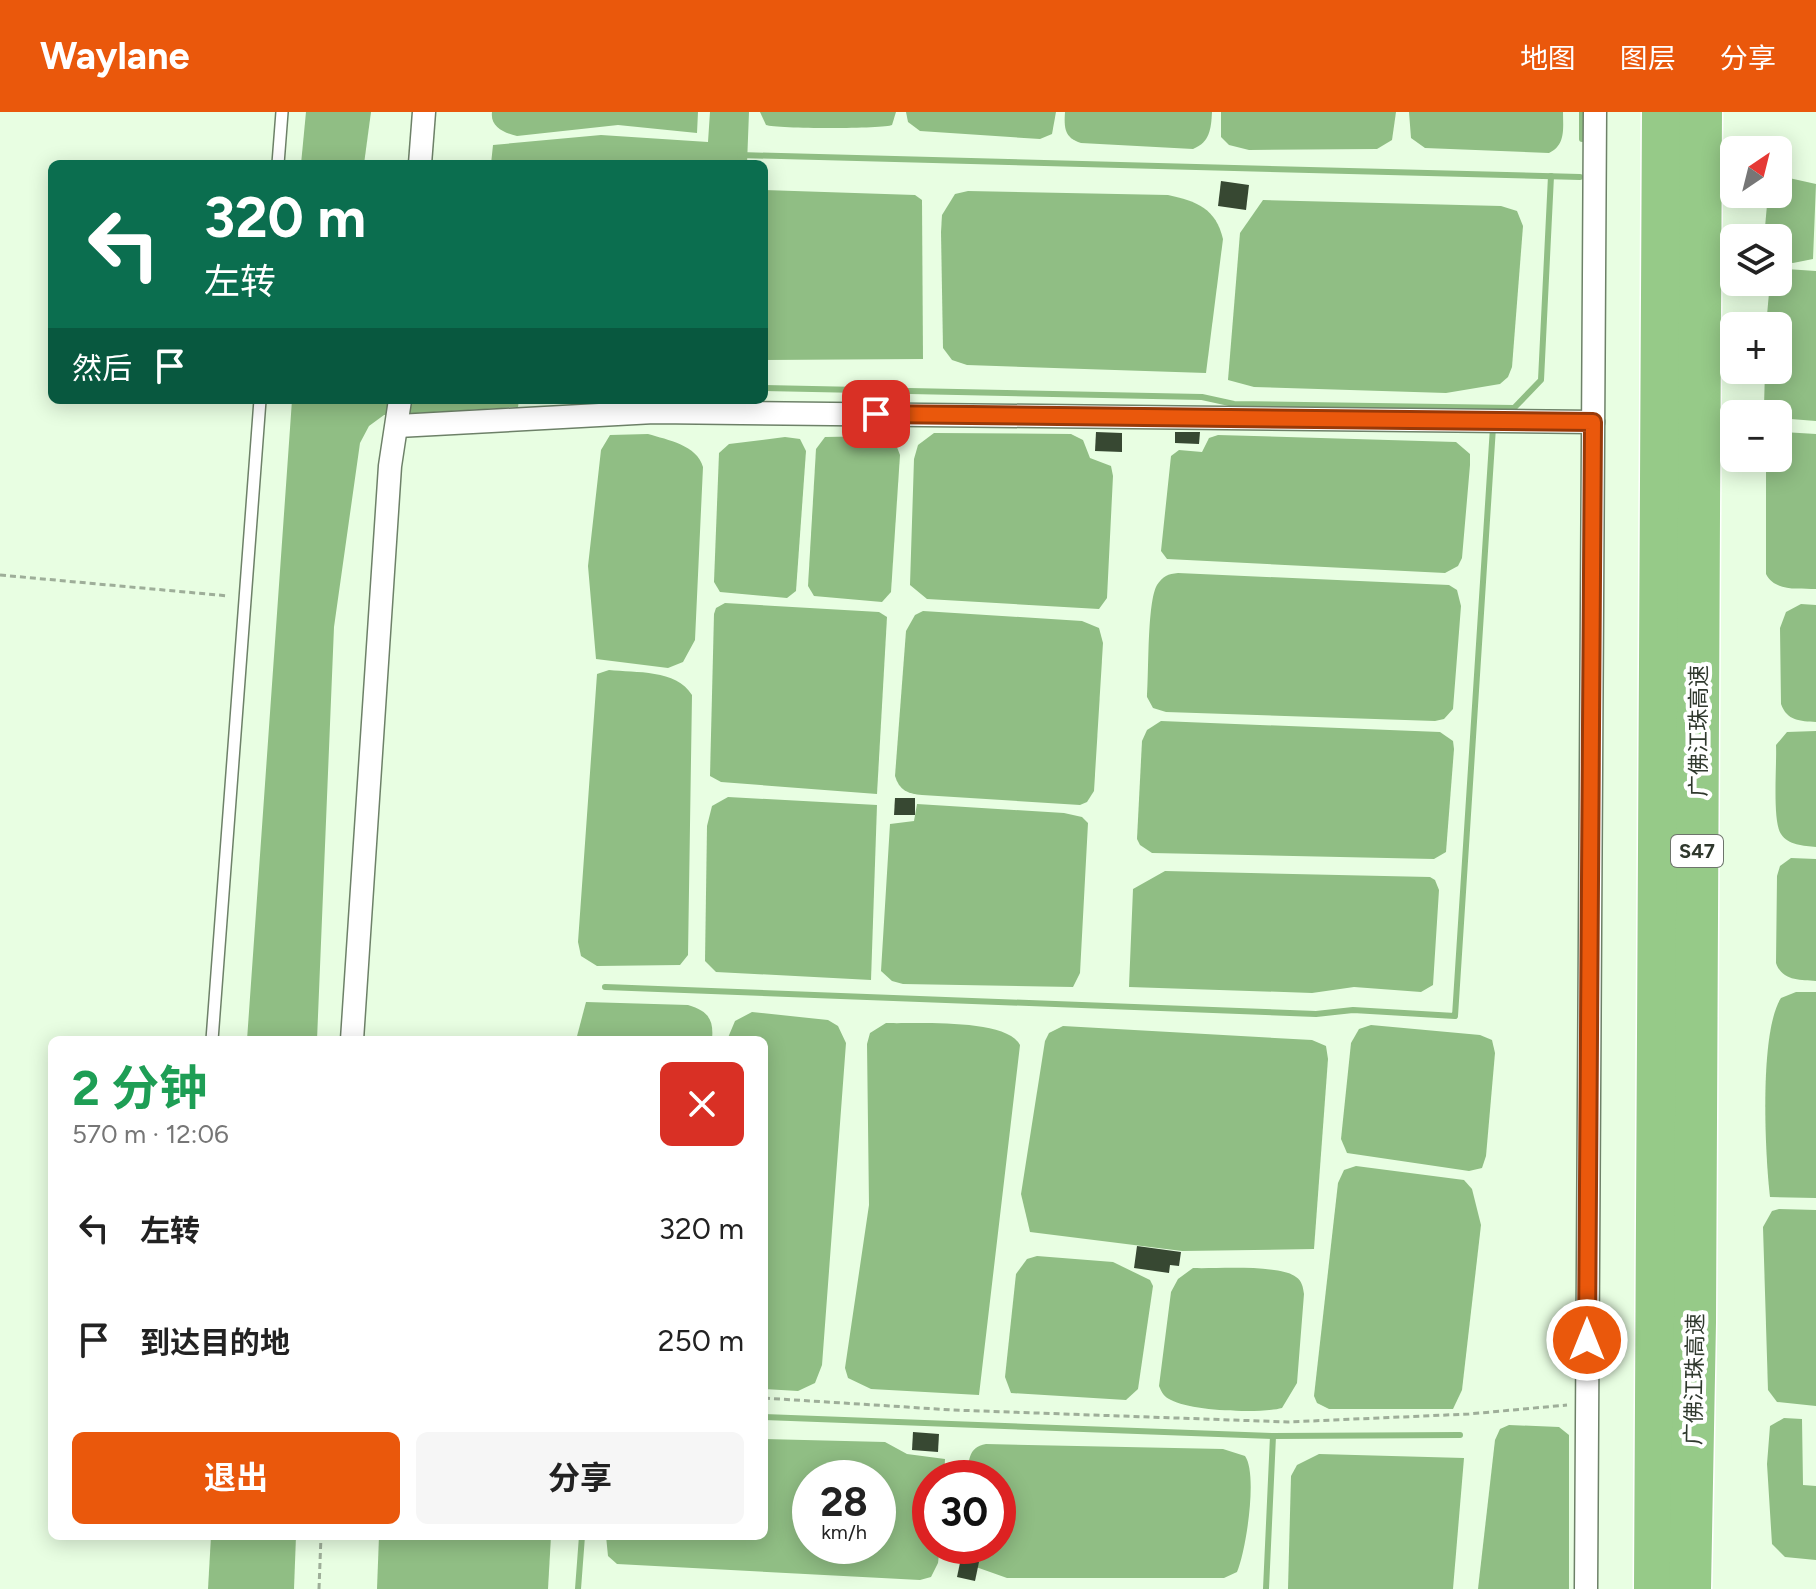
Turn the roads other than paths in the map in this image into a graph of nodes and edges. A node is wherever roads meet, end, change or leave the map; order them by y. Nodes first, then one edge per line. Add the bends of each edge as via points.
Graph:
1 (282, 112) edge
2 (424, 112) edge
3 (1595, 112) edge
4 (1663, 112) edge
5 (1701, 112) edge
6 (278, 160) edge
7 (420, 160) edge
8 (260, 404) edge
9 (400, 404) edge
10 (1593, 422) junction
11 (398, 426) junction
12 (212, 1036) edge
13 (352, 1036) edge
14 (1586, 1589) edge
15 (1655, 1589) edge
16 (1690, 1589) edge

1 - 6 lane
2 - 7 street
3 - 10 street
4 - 15 highway, 广佛江珠高速 / S47
5 - 16 highway, 广佛江珠高速 / S47
8 - 12 lane
9 - 11 street
10 - 11 street via 654,412
10 - 14 street
11 - 13 street via 388,481

